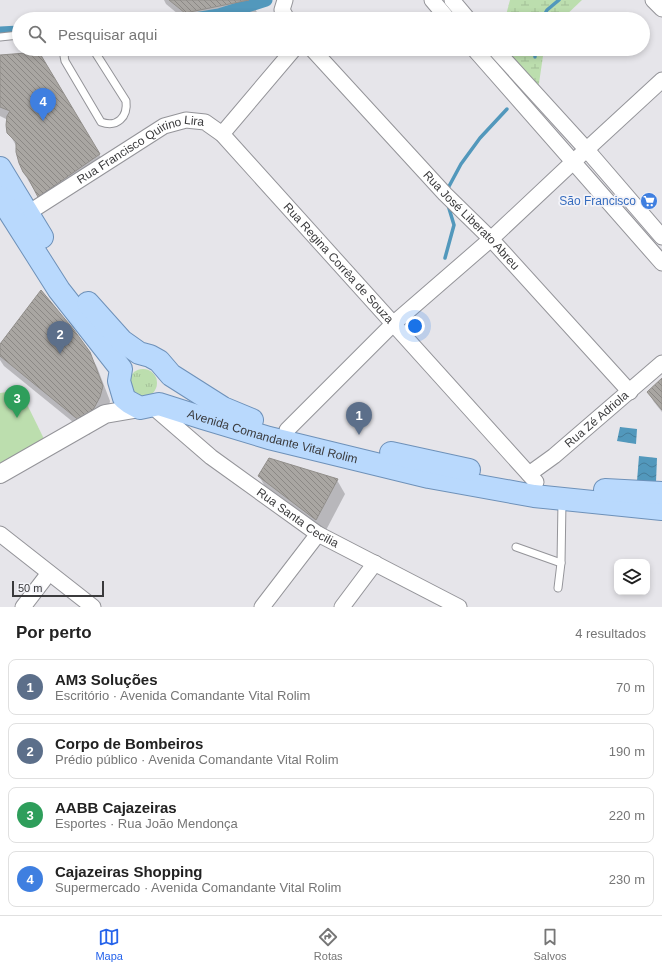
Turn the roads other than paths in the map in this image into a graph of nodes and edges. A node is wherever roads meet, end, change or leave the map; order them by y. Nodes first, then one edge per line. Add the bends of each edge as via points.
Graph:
1 (284, 0) edge
2 (432, 0) edge
3 (452, 0) edge
4 (653, 0) edge
5 (662, 9) edge
6 (283, 12) edge
7 (442, 12) edge
8 (462, 12) edge
9 (12, 36) edge
10 (0, 37) edge
11 (64, 56) edge
12 (97, 56) edge
13 (288, 56) edge
14 (318, 56) edge
15 (480, 56) edge
16 (501, 56) edge
17 (662, 80) edge
18 (222, 134) junction
19 (587, 150) junction
20 (573, 162) junction
21 (0, 168) edge
22 (10, 211) edge
23 (662, 237) edge
24 (491, 239) junction
25 (662, 263) edge
26 (394, 324) junction
27 (139, 353) junction
28 (662, 363) edge
29 (171, 375) junction
30 (121, 377) junction
31 (630, 392) junction
32 (151, 406) junction
33 (105, 414) junction
34 (287, 430) junction
35 (0, 474) edge
36 (532, 478) junction
37 (662, 493) edge
38 (562, 500) junction
39 (662, 509) edge
40 (0, 534) edge
41 (318, 534) junction
42 (516, 547) dead end
43 (375, 563) junction
44 (561, 564) junction
45 (49, 572) junction
46 (558, 588) dead end
47 (266, 605) edge
48 (23, 607) edge
49 (93, 607) edge
50 (342, 607) edge
51 (459, 607) edge

1 - 6 street
2 - 7 street
3 - 8 street
4 - 5 street
9 - 10 lane
11 - 12 lane via 101,122 113,124 124,116 127,110 126,101
13 - 18 street, Rua Francisco Quirino Lira
14 - 24 street, Rua José Liberato Abreu via 445,194
15 - 20 street
16 - 19 street
17 - 19 street
18 - 22 street, Rua Francisco Quirino Lira via 205,122 186,120 164,126
18 - 26 street, Rua Regina Corrêa de Souza
19 - 20 street
19 - 23 street
20 - 24 street
20 - 25 street
21 - 22 main road, Avenida Comandante Vital Rolim
22 - 27 main road, Avenida Comandante Vital Rolim via 46,243 89,305 122,341
22 - 30 main road, Avenida Comandante Vital Rolim via 59,290
24 - 26 street
24 - 31 street, Rua José Liberato Abreu
26 - 34 street
26 - 36 street, Rua Regina Corrêa de Souza
27 - 29 main road, Avenida Comandante Vital Rolim via 160,362
27 - 30 main road via 128,359
28 - 31 street, Rua Zé Adriola
29 - 32 main road via 166,395
29 - 34 main road, Avenida Comandante Vital Rolim via 224,408 273,428
30 - 32 main road, Avenida Comandante Vital Rolim via 124,398 129,402
30 - 33 street
31 - 36 street, Rua Zé Adriola via 554,456
32 - 33 street
32 - 38 main road, Avenida Comandante Vital Rolim via 429,477
32 - 41 street, Rua Santa Cecilia via 211,457
33 - 35 street
34 - 36 main road, Avenida Comandante Vital Rolim via 498,476
36 - 37 main road, Avenida Comandante Vital Rolim via 576,488
38 - 39 main road, Avenida Comandante Vital Rolim
38 - 44 lane
40 - 45 street
41 - 43 street, Rua Santa Cecilia
41 - 47 street
42 - 44 lane
43 - 50 street
43 - 51 street, Rua Santa Cecilia
44 - 46 lane
45 - 48 street
45 - 49 street

